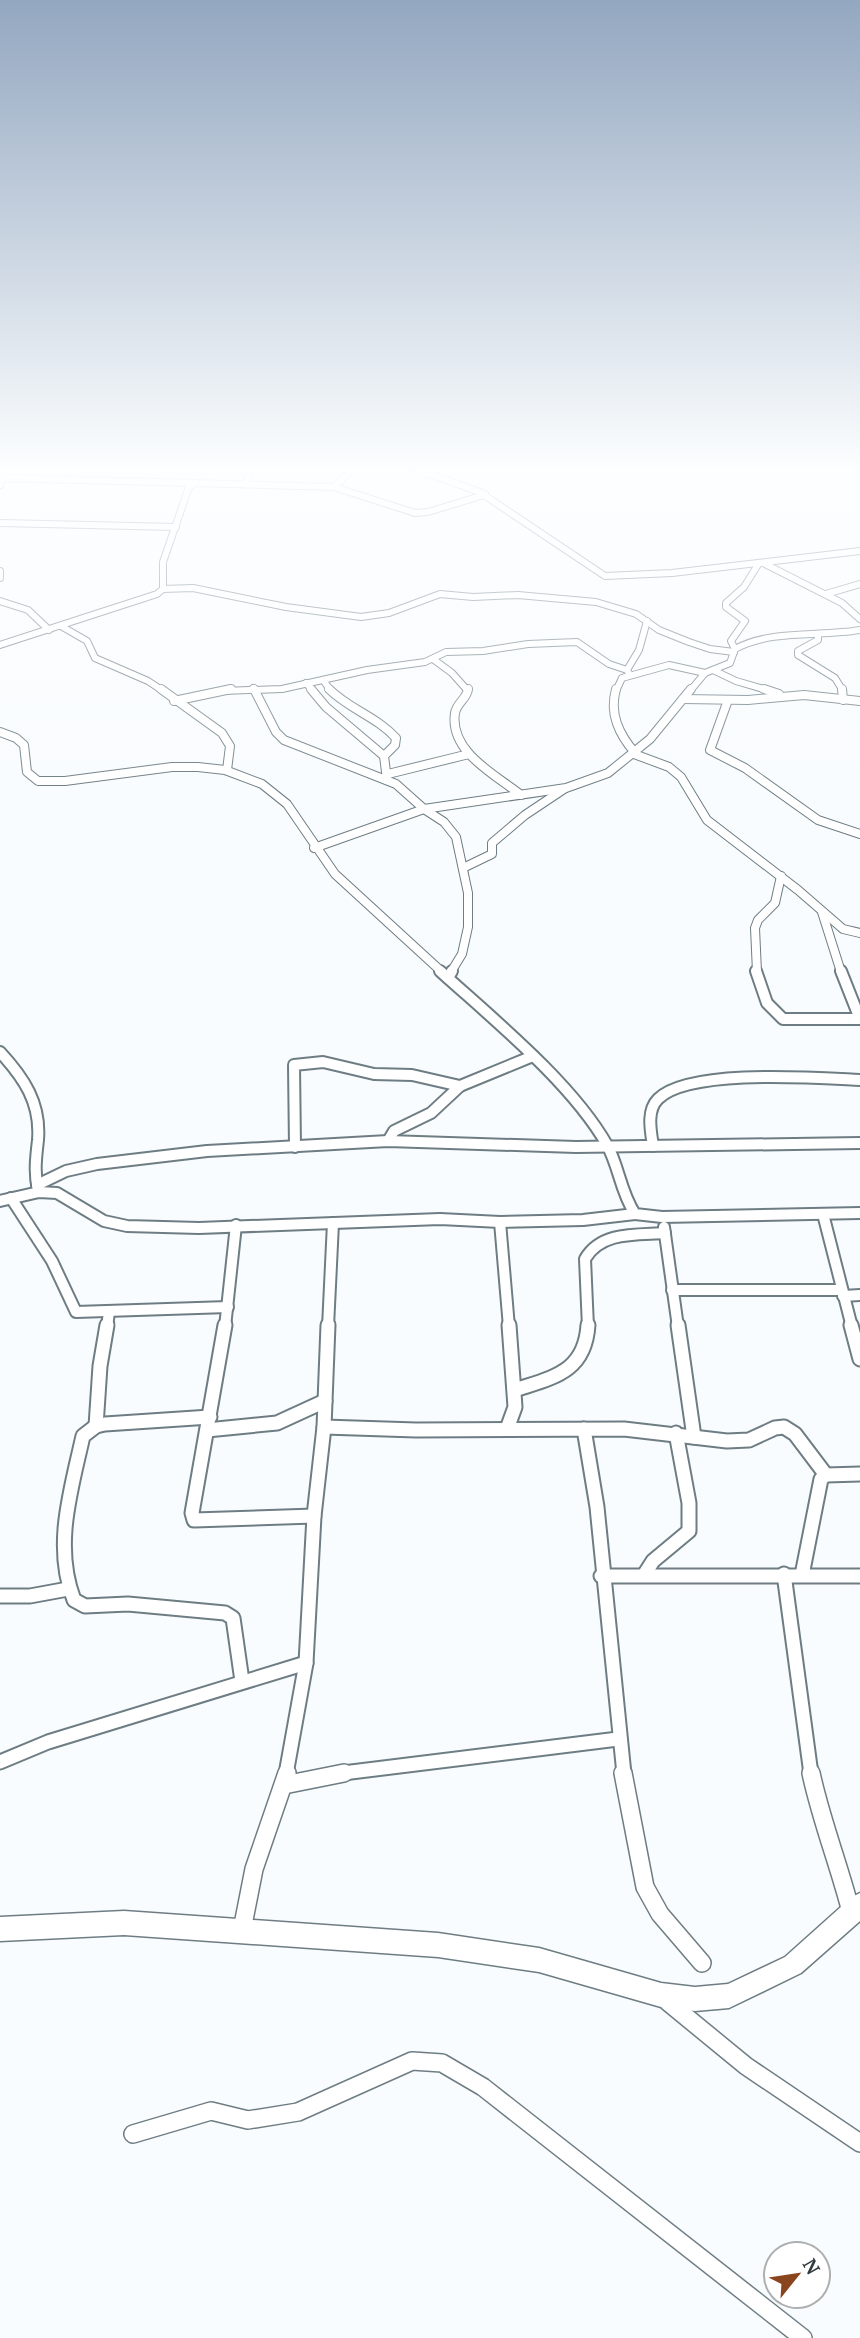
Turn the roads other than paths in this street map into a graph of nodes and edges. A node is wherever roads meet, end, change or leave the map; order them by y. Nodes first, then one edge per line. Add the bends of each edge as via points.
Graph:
1 (163, 577) edge
2 (751, 577) edge
3 (791, 577) edge
4 (860, 584) edge
5 (163, 589) junction
6 (826, 594) junction
7 (0, 601) edge
8 (860, 619) edge
9 (40, 621) junction
10 (647, 621) junction
11 (61, 626) junction
12 (49, 630) junction
13 (860, 630) edge
14 (818, 634) junction
15 (28, 636) junction
16 (0, 645) edge
17 (735, 650) junction
18 (433, 659) junction
19 (709, 671) junction
20 (629, 672) junction
21 (323, 680) junction
22 (306, 683) junction
23 (253, 688) junction
24 (781, 696) junction
25 (683, 699) junction
26 (729, 700) junction
27 (843, 700) junction
28 (174, 701) junction
29 (860, 701) edge
30 (0, 732) edge
31 (469, 754) junction
32 (635, 754) junction
33 (384, 756) junction
34 (226, 770) junction
35 (388, 777) junction
36 (566, 788) junction
37 (521, 795) junction
38 (424, 809) junction
39 (860, 834) edge
40 (314, 848) junction
41 (463, 868) junction
42 (781, 876) junction
43 (822, 912) junction
44 (860, 933) edge
45 (448, 978) junction
46 (860, 1019) edge
47 (0, 1052) edge
48 (533, 1056) junction
49 (860, 1080) edge
50 (460, 1086) junction
51 (388, 1141) junction
52 (860, 1143) edge
53 (608, 1146) junction
54 (653, 1146) junction
55 (295, 1147) junction
56 (38, 1189) junction
57 (5, 1200) edge
58 (860, 1213) edge
59 (635, 1214) junction
60 (823, 1214) junction
61 (662, 1217) junction
62 (500, 1222) junction
63 (333, 1223) junction
64 (236, 1225) junction
65 (665, 1233) junction
66 (672, 1290) junction
67 (842, 1293) junction
68 (860, 1295) edge
69 (228, 1307) junction
70 (109, 1311) junction
71 (860, 1359) edge
72 (515, 1390) junction
73 (324, 1401) junction
74 (209, 1424) junction
75 (96, 1426) junction
76 (324, 1426) junction
77 (584, 1429) junction
78 (507, 1430) junction
79 (676, 1433) junction
80 (694, 1437) junction
81 (860, 1474) edge
82 (826, 1475) junction
83 (314, 1516) junction
84 (784, 1574) junction
85 (644, 1575) junction
86 (802, 1575) junction
87 (601, 1576) junction
88 (860, 1576) edge
89 (68, 1589) junction
90 (0, 1596) edge
91 (306, 1663) junction
92 (242, 1681) junction
93 (618, 1739) junction
94 (0, 1762) edge
95 (284, 1785) junction
96 (856, 1908) edge
97 (0, 1929) edge
98 (242, 1930) junction
99 (702, 1963) dead end
100 (661, 1995) junction
101 (133, 2134) dead end
102 (860, 2143) edge
103 (803, 2338) edge

1 - 5 street
2 - 17 street via 726,603 745,621 731,641
3 - 6 street
4 - 6 street
5 - 10 street via 193,588 362,617 389,613 440,594 517,595 617,606
5 - 11 street via 146,599
6 - 8 street
7 - 9 street via 28,610
9 - 12 street
9 - 15 street
10 - 17 street via 710,649
10 - 20 street
11 - 12 street
11 - 28 street via 87,641 95,657 148,681
12 - 15 street
13 - 14 street
14 - 17 street via 758,639
14 - 27 street via 818,640 798,655 836,677 845,692
15 - 16 street
17 - 19 street via 730,663
18 - 20 street via 446,652 572,642
18 - 21 street
18 - 31 street via 468,690 454,712
19 - 20 street via 669,665
19 - 24 street
19 - 25 street
20 - 32 street via 613,698 615,726
21 - 22 street
21 - 33 street via 334,697 370,715 393,734 395,745
22 - 23 street via 282,689
22 - 33 street via 326,707
23 - 28 street
23 - 35 street via 284,740 353,769
24 - 26 street
24 - 27 street
25 - 26 street
25 - 32 street
26 - 39 street via 710,751 745,768 818,820
27 - 29 street
28 - 34 street via 222,733 230,747
30 - 34 street via 23,741 28,749 27,772 38,781 183,765
31 - 35 street
31 - 37 street
32 - 36 street via 608,773
32 - 42 street via 659,762 681,777 707,821
33 - 35 street
34 - 40 street via 277,793
35 - 38 street
36 - 37 street
36 - 41 street via 502,832 485,860
37 - 38 street
38 - 40 street
38 - 41 street via 456,837
40 - 45 street via 353,892
41 - 45 street via 468,927
42 - 43 street
42 - 46 street via 775,902 759,917 755,928 757,977 763,997 783,1019
43 - 44 street via 843,929
43 - 46 street
45 - 48 street
47 - 56 street via 22,1075 38,1111 33,1165
48 - 50 street
48 - 53 street
49 - 54 street via 749,1077 670,1091 652,1109
50 - 51 street via 431,1113 394,1131
50 - 55 street via 323,1062 294,1065
51 - 53 street
51 - 55 street
52 - 54 street
53 - 54 street
53 - 59 street via 624,1197
55 - 56 street via 206,1151 97,1164 66,1171
56 - 57 street
56 - 64 street via 57,1193 104,1221 127,1226
57 - 70 street via 52,1261 76,1312
58 - 60 street
59 - 61 street
59 - 62 street
60 - 61 street
60 - 67 street
61 - 65 street
62 - 63 street
62 - 72 street
63 - 64 street
63 - 73 street
64 - 69 street
65 - 66 street
65 - 72 street via 613,1238 587,1251 588,1330 581,1358 553,1376
66 - 67 street
66 - 80 street
67 - 68 street
67 - 71 street
69 - 70 street
69 - 74 street
70 - 75 street
72 - 78 street
73 - 74 street via 277,1423
73 - 76 street
74 - 75 street
74 - 83 street via 194,1520
75 - 89 street via 83,1436 67,1524 64,1574
76 - 78 street
76 - 83 street
77 - 78 street
77 - 79 street
77 - 87 street via 597,1507
79 - 80 street
79 - 85 street via 689,1503 689,1531 653,1561
80 - 82 street via 749,1440 784,1427 795,1434
81 - 82 street
82 - 86 street via 816,1495
83 - 91 street
84 - 85 street
84 - 86 street
84 - 96 street via 806,1750 820,1817
85 - 87 street
86 - 88 street
87 - 93 street
89 - 90 street
89 - 92 street via 74,1600 85,1606 128,1604 225,1613 236,1625
91 - 92 street
91 - 95 street
92 - 94 street via 48,1742
93 - 95 street via 341,1773
93 - 99 street via 645,1886 660,1914
95 - 98 street via 254,1869
96 - 100 main road via 793,1965 761,1982 729,1996
97 - 98 main road via 124,1923
98 - 100 main road via 438,1945 526,1958
100 - 102 street via 746,2066
101 - 103 street via 211,2111 247,2120 298,2112 412,2061 442,2063 483,2087

